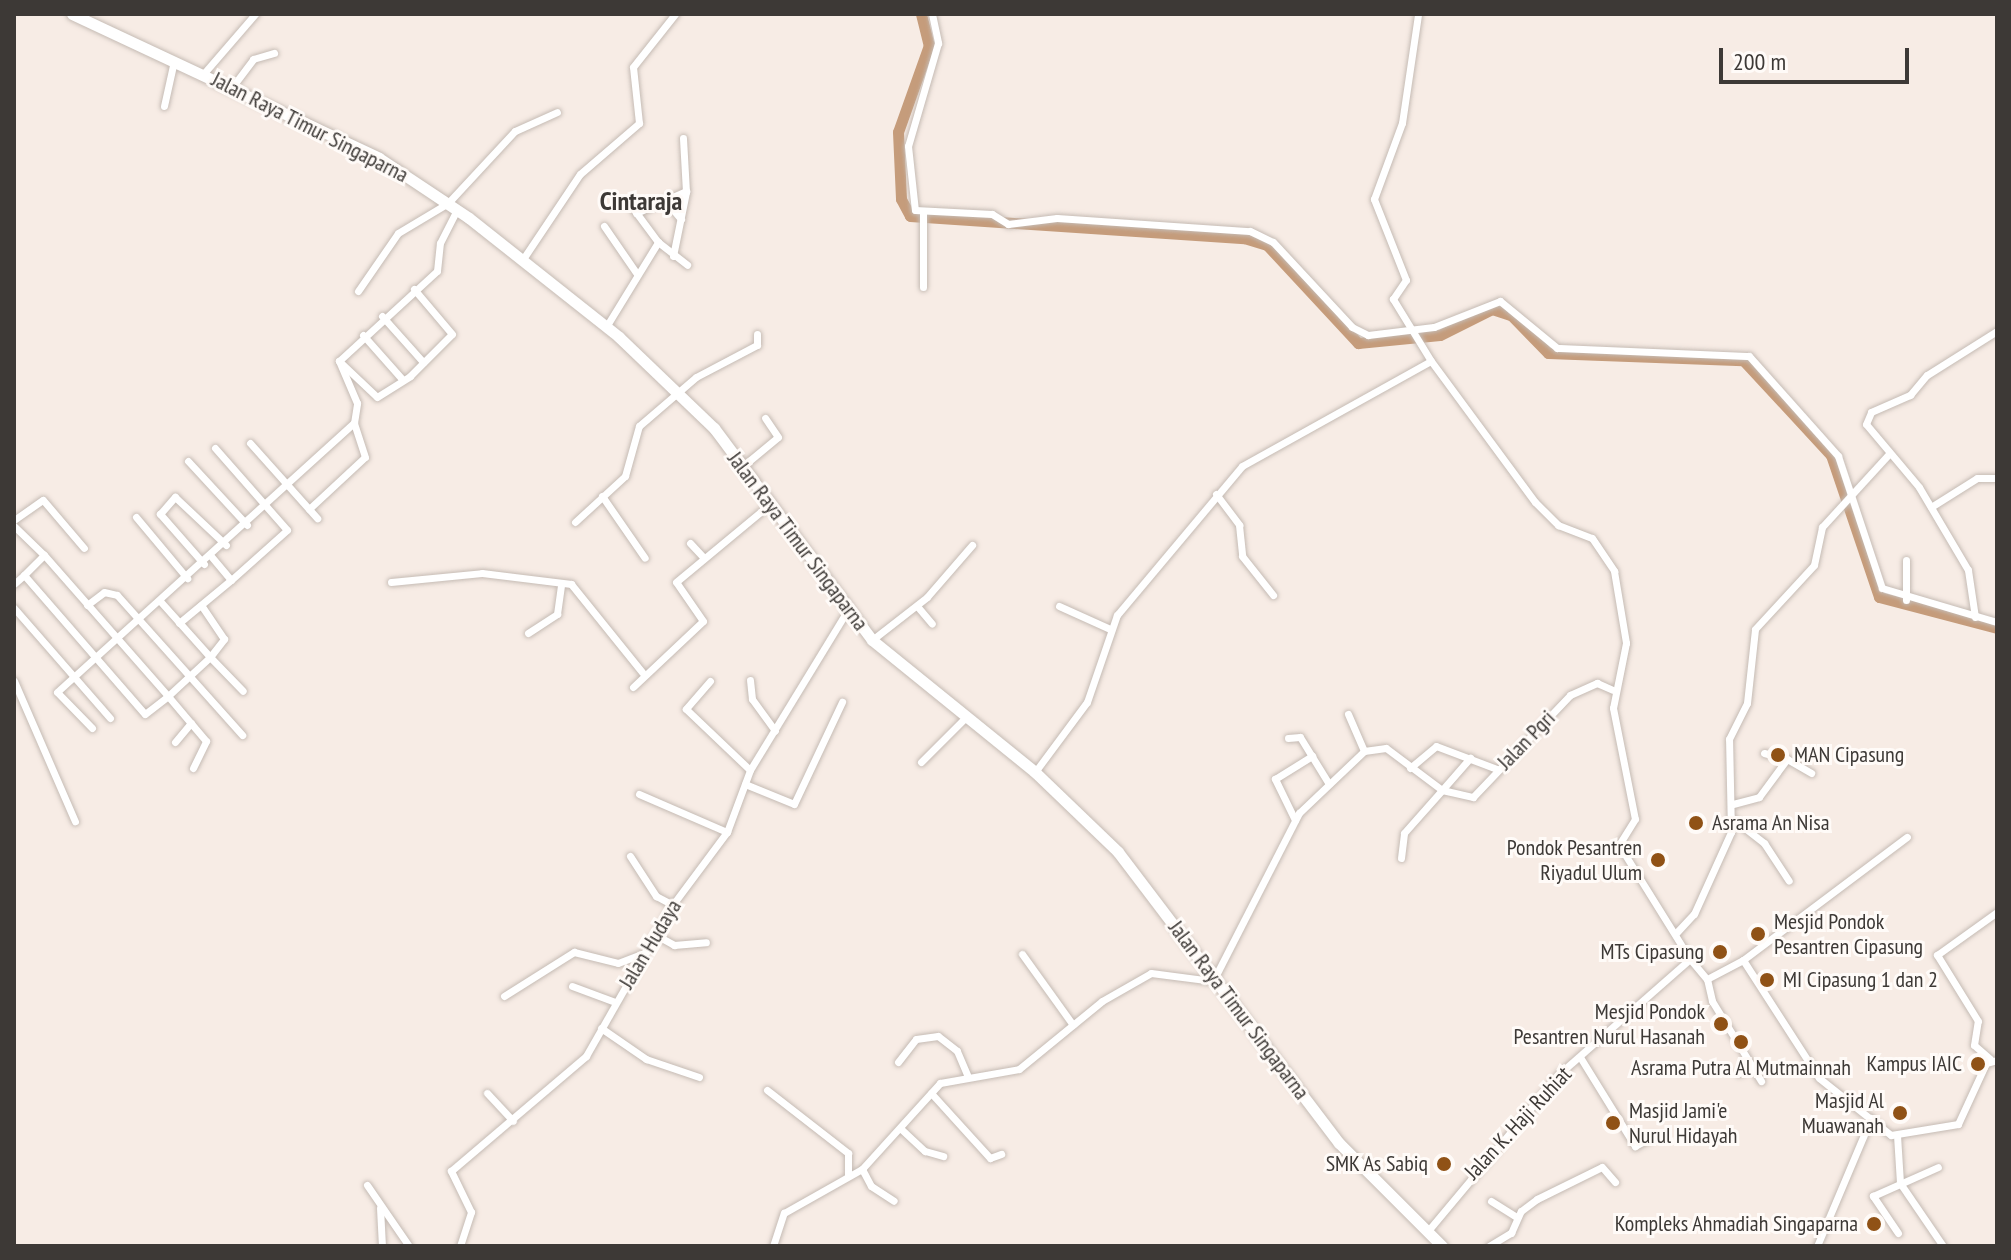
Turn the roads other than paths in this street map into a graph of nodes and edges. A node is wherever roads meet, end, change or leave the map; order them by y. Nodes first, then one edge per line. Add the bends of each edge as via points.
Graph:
1 (72, 14) edge
2 (255, 14) edge
3 (675, 14) edge
4 (932, 14) edge
5 (1418, 14) edge
6 (274, 53) dead end
7 (175, 57) junction
8 (205, 72) junction
9 (233, 86) junction
10 (164, 106) dead end
11 (557, 112) dead end
12 (683, 138) dead end
13 (686, 191) junction
14 (665, 200) junction
15 (629, 203) dead end
16 (452, 206) junction
17 (636, 213) junction
18 (923, 218) junction
19 (681, 219) junction
20 (604, 226) dead end
21 (658, 242) junction
22 (673, 256) junction
23 (523, 259) junction
24 (687, 265) dead end
25 (637, 274) junction
26 (923, 287) dead end
27 (414, 289) junction
28 (358, 291) dead end
29 (382, 316) junction
30 (606, 327) junction
31 (1412, 331) junction
32 (1997, 331) edge
33 (757, 334) dead end
34 (363, 335) junction
35 (339, 361) junction
36 (1431, 361) junction
37 (423, 362) junction
38 (401, 378) junction
39 (683, 395) junction
40 (765, 418) dead end
41 (354, 423) junction
42 (250, 443) dead end
43 (215, 448) dead end
44 (1888, 455) junction
45 (188, 461) dead end
46 (743, 466) junction
47 (1996, 480) edge
48 (286, 483) junction
49 (1851, 493) junction
50 (1216, 494) junction
51 (602, 496) junction
52 (770, 504) junction
53 (267, 507) junction
54 (1931, 507) junction
55 (309, 509) junction
56 (136, 517) dead end
57 (317, 518) dead end
58 (575, 522) dead end
59 (14, 523) edge
60 (247, 525) junction
61 (690, 543) dead end
62 (226, 545) junction
63 (972, 545) dead end
64 (84, 548) dead end
65 (44, 555) junction
66 (212, 557) junction
67 (703, 557) junction
68 (645, 558) dead end
69 (1906, 560) dead end
70 (204, 564) junction
71 (24, 575) junction
72 (187, 578) junction
73 (231, 580) junction
74 (391, 582) dead end
75 (14, 584) edge
76 (561, 585) junction
77 (1273, 595) dead end
78 (1906, 600) junction
79 (160, 601) junction
80 (87, 605) junction
81 (201, 605) junction
82 (917, 606) junction
83 (1059, 606) dead end
84 (14, 608) edge
85 (849, 614) junction
86 (1975, 617) junction
87 (137, 619) junction
88 (1997, 622) edge
89 (179, 623) junction
90 (932, 624) dead end
91 (1110, 629) junction
92 (528, 633) dead end
93 (116, 638) junction
94 (872, 640) junction
95 (95, 657) junction
96 (210, 657) junction
97 (642, 672) junction
98 (75, 676) junction
99 (188, 677) junction
100 (750, 680) dead end
101 (14, 681) edge
102 (710, 681) dead end
103 (633, 687) dead end
104 (1613, 690) junction
105 (243, 691) dead end
106 (168, 696) junction
107 (842, 702) dead end
108 (1348, 714) dead end
109 (966, 717) junction
110 (110, 718) dead end
111 (191, 723) junction
112 (92, 728) dead end
113 (775, 731) junction
114 (242, 735) dead end
115 (1288, 738) dead end
116 (175, 742) dead end
117 (1364, 751) junction
118 (1764, 753) dead end
119 (1312, 756) junction
120 (1470, 758) junction
121 (1787, 759) junction
122 (921, 762) dead end
123 (193, 768) dead end
124 (1410, 768) junction
125 (1497, 769) junction
126 (750, 770) junction
127 (1035, 772) junction
128 (1811, 773) dead end
129 (745, 784) junction
130 (1329, 784) junction
131 (1442, 790) junction
132 (639, 794) dead end
133 (1733, 804) junction
134 (1732, 818) junction
135 (1295, 820) junction
136 (75, 821) dead end
137 (727, 832) junction
138 (1907, 837) dead end
139 (630, 856) dead end
140 (1401, 858) dead end
141 (1789, 881) dead end
142 (673, 905) junction
143 (1997, 912) edge
144 (1677, 932) junction
145 (656, 935) junction
146 (706, 942) dead end
147 (648, 951) junction
148 (1022, 954) dead end
149 (1690, 959) junction
150 (1743, 960) junction
151 (1216, 977) junction
152 (1707, 979) junction
153 (572, 986) dead end
154 (504, 996) dead end
155 (615, 1002) junction
156 (1073, 1025) junction
157 (601, 1028) junction
158 (1580, 1057) junction
159 (1991, 1061) edge
160 (898, 1062) dead end
161 (1752, 1067) junction
162 (1739, 1073) dead end
163 (967, 1075) junction
164 (699, 1077) dead end
165 (1761, 1081) dead end
166 (767, 1090) dead end
167 (487, 1093) dead end
168 (931, 1093) junction
169 (1871, 1118) junction
170 (513, 1121) junction
171 (900, 1128) junction
172 (1897, 1135) junction
173 (1654, 1136) dead end
174 (1001, 1154) dead end
175 (943, 1156) dead end
176 (1938, 1167) dead end
177 (862, 1169) junction
178 (848, 1175) junction
179 (1615, 1182) dead end
180 (1900, 1183) junction
181 (367, 1185) dead end
182 (894, 1201) dead end
183 (1491, 1201) dead end
184 (380, 1206) junction
185 (1517, 1217) junction
186 (1427, 1232) junction
187 (1898, 1233) dead end
188 (1437, 1244) edge
189 (382, 1246) edge
190 (409, 1246) edge
191 (460, 1246) edge
192 (773, 1246) edge
193 (1489, 1246) edge
194 (1817, 1246) edge
195 (1943, 1246) edge

1 - 7 main road, Jalan Raya Timur Singaparna
2 - 8 street
3 - 23 street via 633,67 639,123 580,174
4 - 18 street via 938,43 908,146 912,203
5 - 31 street via 1402,123 1374,199 1406,280 1393,299
6 - 9 street via 253,59
7 - 8 main road, Jalan Raya Timur Singaparna
7 - 10 street
8 - 9 main road, Jalan Raya Timur Singaparna
9 - 16 main road, Jalan Raya Timur Singaparna via 379,158
11 - 16 street via 515,131
12 - 13 street
13 - 14 street
13 - 19 street
14 - 17 street
14 - 19 street
15 - 17 street
16 - 23 main road, Jalan Raya Timur Singaparna
16 - 27 street via 440,243 442,263
16 - 28 street via 398,233
17 - 21 street
18 - 26 street
18 - 31 street via 992,214 1008,224 1039,225 1057,218 1250,231 1282,250 1359,332
19 - 22 street
20 - 25 street
21 - 22 street
21 - 25 street
22 - 24 street
23 - 30 main road, Jalan Raya Timur Singaparna
25 - 30 street
27 - 29 street
27 - 37 street via 452,334
29 - 34 street
29 - 37 street
30 - 39 main road, Jalan Raya Timur Singaparna
31 - 36 street
31 - 49 street via 1500,301 1557,348 1749,356 1768,370 1770,383 1838,456
32 - 44 street via 1927,375 1910,395 1868,416 1869,431
33 - 39 street via 757,345 696,377
34 - 35 street
34 - 38 street
35 - 38 street via 377,397
35 - 41 street via 359,408
36 - 50 street via 1266,448
36 - 104 street via 1551,520 1606,553 1626,643
37 - 38 street
39 - 46 main road, Jalan Raya Timur Singaparna
39 - 51 street via 639,426 625,476
40 - 46 street via 778,437
41 - 48 street
41 - 55 street via 365,457
42 - 48 street
43 - 53 street
44 - 49 street
44 - 54 street
45 - 60 street
46 - 52 main road, Jalan Raya Timur Singaparna
47 - 54 street via 1977,478
48 - 53 street
48 - 55 street
49 - 78 street via 1878,582
49 - 133 street via 1817,535 1814,565 1752,634 1747,703 1729,739
50 - 77 street via 1239,525 1242,556
50 - 91 street
51 - 58 street
51 - 68 street
52 - 67 street
52 - 85 main road, Jalan Raya Timur Singaparna
53 - 60 street
53 - 73 street via 287,533
54 - 86 street via 1968,570
55 - 57 street
56 - 72 street
59 - 64 street via 43,500
59 - 65 street
60 - 62 street
61 - 67 street
62 - 66 street
62 - 70 street via 175,497 160,514
63 - 82 street
65 - 71 street
65 - 80 street
66 - 70 street
66 - 73 street
67 - 97 street via 675,584 703,621
69 - 78 street
70 - 72 street
71 - 75 street
71 - 95 street
72 - 79 street
73 - 81 street
74 - 76 street via 482,573 536,575
76 - 92 street via 557,614
76 - 97 street via 577,589
78 - 86 street
79 - 87 street
79 - 89 street
80 - 87 street via 110,591
80 - 93 street
81 - 89 street
81 - 96 street via 224,639
82 - 90 street
82 - 94 street
83 - 91 street
84 - 98 street
85 - 94 main road, Jalan Raya Timur Singaparna
85 - 113 street, Jalan Hudaya
86 - 88 street
87 - 93 street
87 - 99 street
89 - 96 street
91 - 127 street via 1087,702
93 - 95 street
93 - 106 street
94 - 109 main road, Jalan Raya Timur Singaparna
95 - 98 street
95 - 106 street via 145,714
96 - 99 street
96 - 105 street
97 - 103 street
98 - 110 street
98 - 112 street via 57,692
99 - 106 street
99 - 114 street
100 - 113 street via 755,705
101 - 136 street
102 - 126 street via 686,709
104 - 125 street, Jalan Pgri via 1597,683 1570,695
104 - 144 street via 1635,819 1619,845
106 - 111 street
107 - 129 street via 794,804
108 - 117 street
109 - 122 street
109 - 127 main road, Jalan Raya Timur Singaparna
111 - 116 street
111 - 123 street via 206,744
113 - 126 street, Jalan Hudaya
115 - 119 street via 1300,737
117 - 124 street via 1386,748
117 - 130 street
118 - 121 street
119 - 130 street
119 - 135 street via 1275,779
120 - 124 street via 1436,746
120 - 125 street
120 - 131 street
121 - 128 street
121 - 133 street via 1759,797
124 - 131 street
125 - 131 street, Jalan Pgri via 1473,797
126 - 129 street, Jalan Hudaya
127 - 151 main road, Jalan Raya Timur Singaparna via 1118,852
129 - 137 street, Jalan Hudaya
130 - 135 street
131 - 140 street via 1404,833
132 - 137 street
133 - 134 street
134 - 141 street via 1764,843
134 - 144 street via 1694,914
135 - 151 street
137 - 142 street, Jalan Hudaya
138 - 150 street
139 - 142 street via 656,896
142 - 145 street, Jalan Hudaya
143 - 159 street via 1937,955 1978,1021 1974,1045
144 - 149 street
145 - 146 street via 674,945
145 - 147 street, Jalan Hudaya
147 - 154 street via 618,963 574,952
147 - 155 street, Jalan Hudaya
148 - 156 street
149 - 152 street
149 - 158 street, Jalan K. Haji Ruhiat
150 - 152 street
150 - 169 street via 1819,1078
151 - 156 street via 1206,982 1151,973
151 - 186 main road, Jalan Raya Timur Singaparna via 1339,1143
152 - 161 street
153 - 155 street
155 - 157 street, Jalan Hudaya
156 - 163 street via 1019,1069
157 - 164 street via 646,1059
157 - 170 street, Jalan Hudaya via 578,1065
158 - 173 street via 1635,1146
158 - 186 street, Jalan K. Haji Ruhiat via 1473,1168
159 - 172 street via 1958,1124
160 - 163 street via 916,1039 938,1036 957,1051
161 - 162 street
161 - 165 street
163 - 168 street
166 - 178 street via 848,1153
167 - 170 street
168 - 171 street
168 - 174 street via 990,1158
169 - 172 street
169 - 194 street
170 - 191 street, Jalan Hudaya via 451,1171 471,1212
171 - 175 street via 925,1151
171 - 177 street
172 - 180 street
176 - 180 street
177 - 178 street
177 - 182 street via 871,1186
178 - 192 street via 784,1213
179 - 185 street via 1602,1167
180 - 187 street via 1873,1196
180 - 195 street
181 - 184 street
183 - 185 street
184 - 189 street
184 - 190 street
185 - 193 street via 1511,1233
186 - 188 main road, Jalan Raya Timur Singaparna

